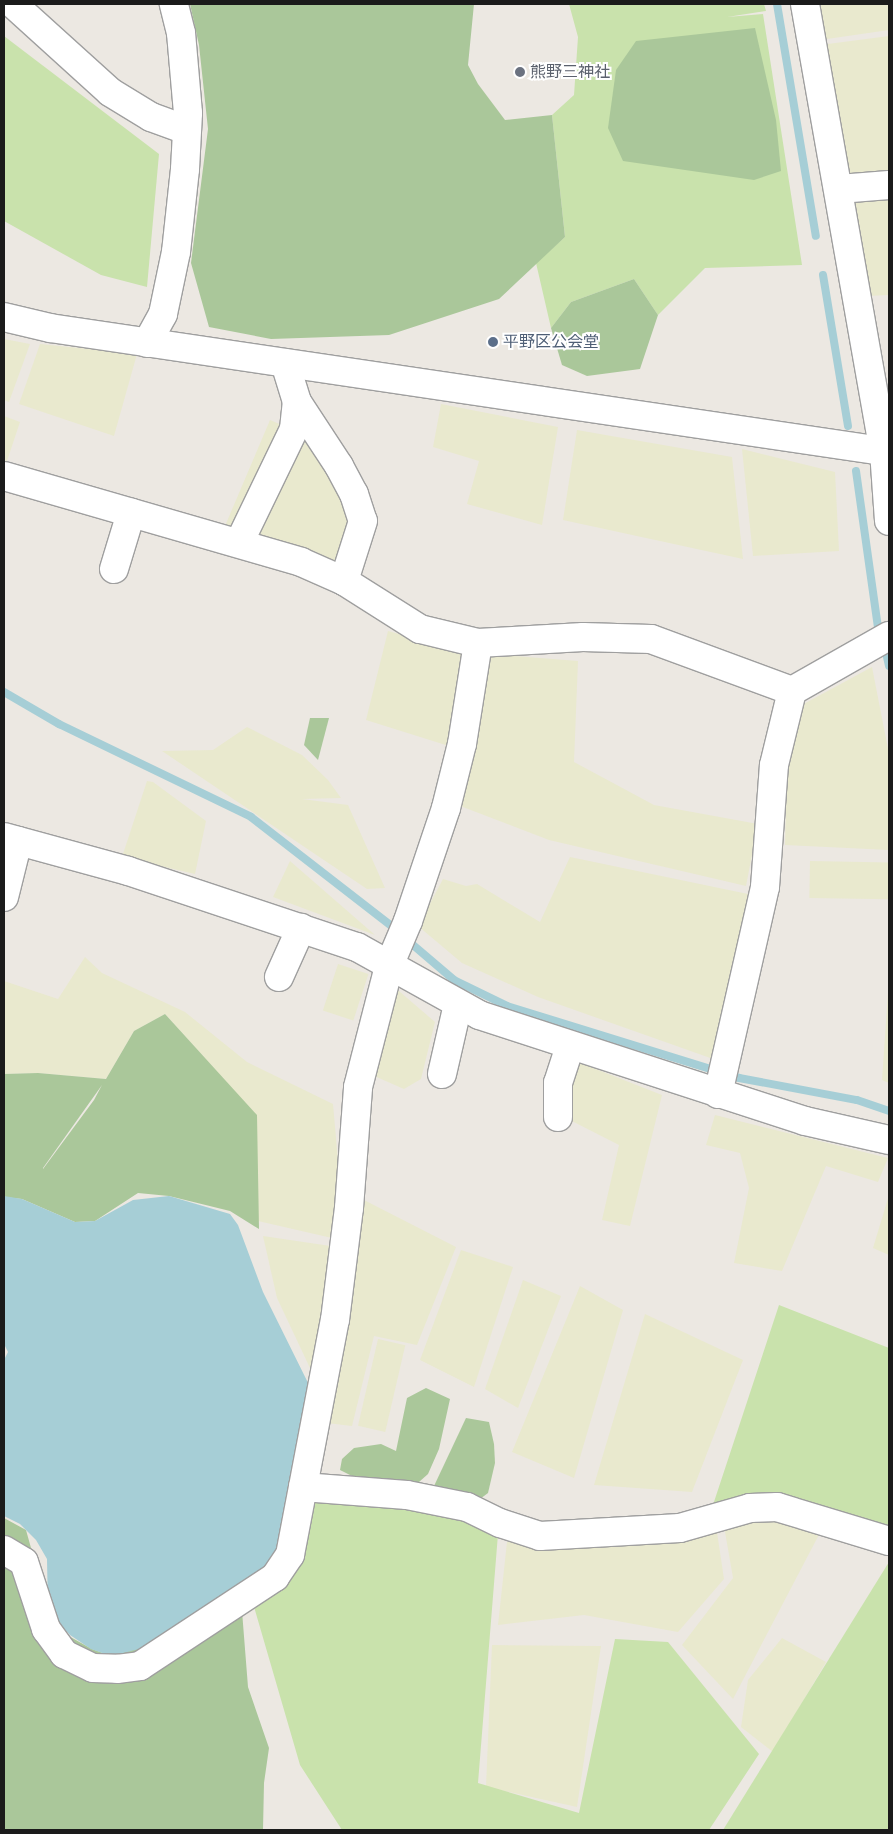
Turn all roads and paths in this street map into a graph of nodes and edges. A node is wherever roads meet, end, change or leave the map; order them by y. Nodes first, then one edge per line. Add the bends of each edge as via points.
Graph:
1 (13, 4) edge
2 (174, 4) edge
3 (805, 4) edge
4 (187, 130) junction
5 (889, 185) edge
6 (839, 188) junction
7 (4, 317) edge
8 (147, 343) junction
9 (286, 363) junction
10 (297, 402) junction
11 (886, 452) edge
12 (4, 476) edge
13 (131, 514) junction
14 (889, 521) edge
15 (239, 543) junction
16 (114, 569) dead end
17 (344, 582) junction
18 (889, 636) edge
19 (478, 642) junction
20 (792, 690) junction
21 (11, 839) edge
22 (4, 897) edge
23 (301, 928) junction
24 (399, 943) junction
25 (279, 977) dead end
26 (458, 1004) junction
27 (570, 1046) junction
28 (442, 1074) dead end
29 (719, 1090) junction
30 (558, 1117) dead end
31 (889, 1140) edge
32 (303, 1487) junction
33 (889, 1541) edge
34 (4, 1550) edge

1 - 4 street via 110,92 151,117
2 - 4 street via 181,34
3 - 6 street
4 - 8 street via 176,252 163,314
5 - 6 street
6 - 11 street
7 - 8 street via 50,328
8 - 9 street
9 - 10 street
9 - 11 street
10 - 15 street via 294,429
10 - 17 street via 339,466 354,494 363,521
11 - 14 street
12 - 13 street
13 - 15 street
13 - 16 street
15 - 17 street via 301,562
17 - 19 street via 420,629
18 - 20 street
19 - 20 street via 583,637 651,638
19 - 24 street via 462,744 446,808
20 - 29 street via 774,765 765,887
21 - 22 street
21 - 23 street via 128,871
23 - 24 street via 357,947
23 - 25 street
24 - 26 street
24 - 32 street via 358,1087 349,1208 336,1311
26 - 27 street via 479,1015
26 - 28 street
27 - 29 street
27 - 30 street via 558,1083
29 - 31 street via 805,1121
32 - 33 street via 407,1495 462,1506 500,1524 540,1536 680,1528 750,1508 777,1508
32 - 34 street via 290,1555 275,1577 140,1666 93,1668 64,1654 46,1629 24,1562

